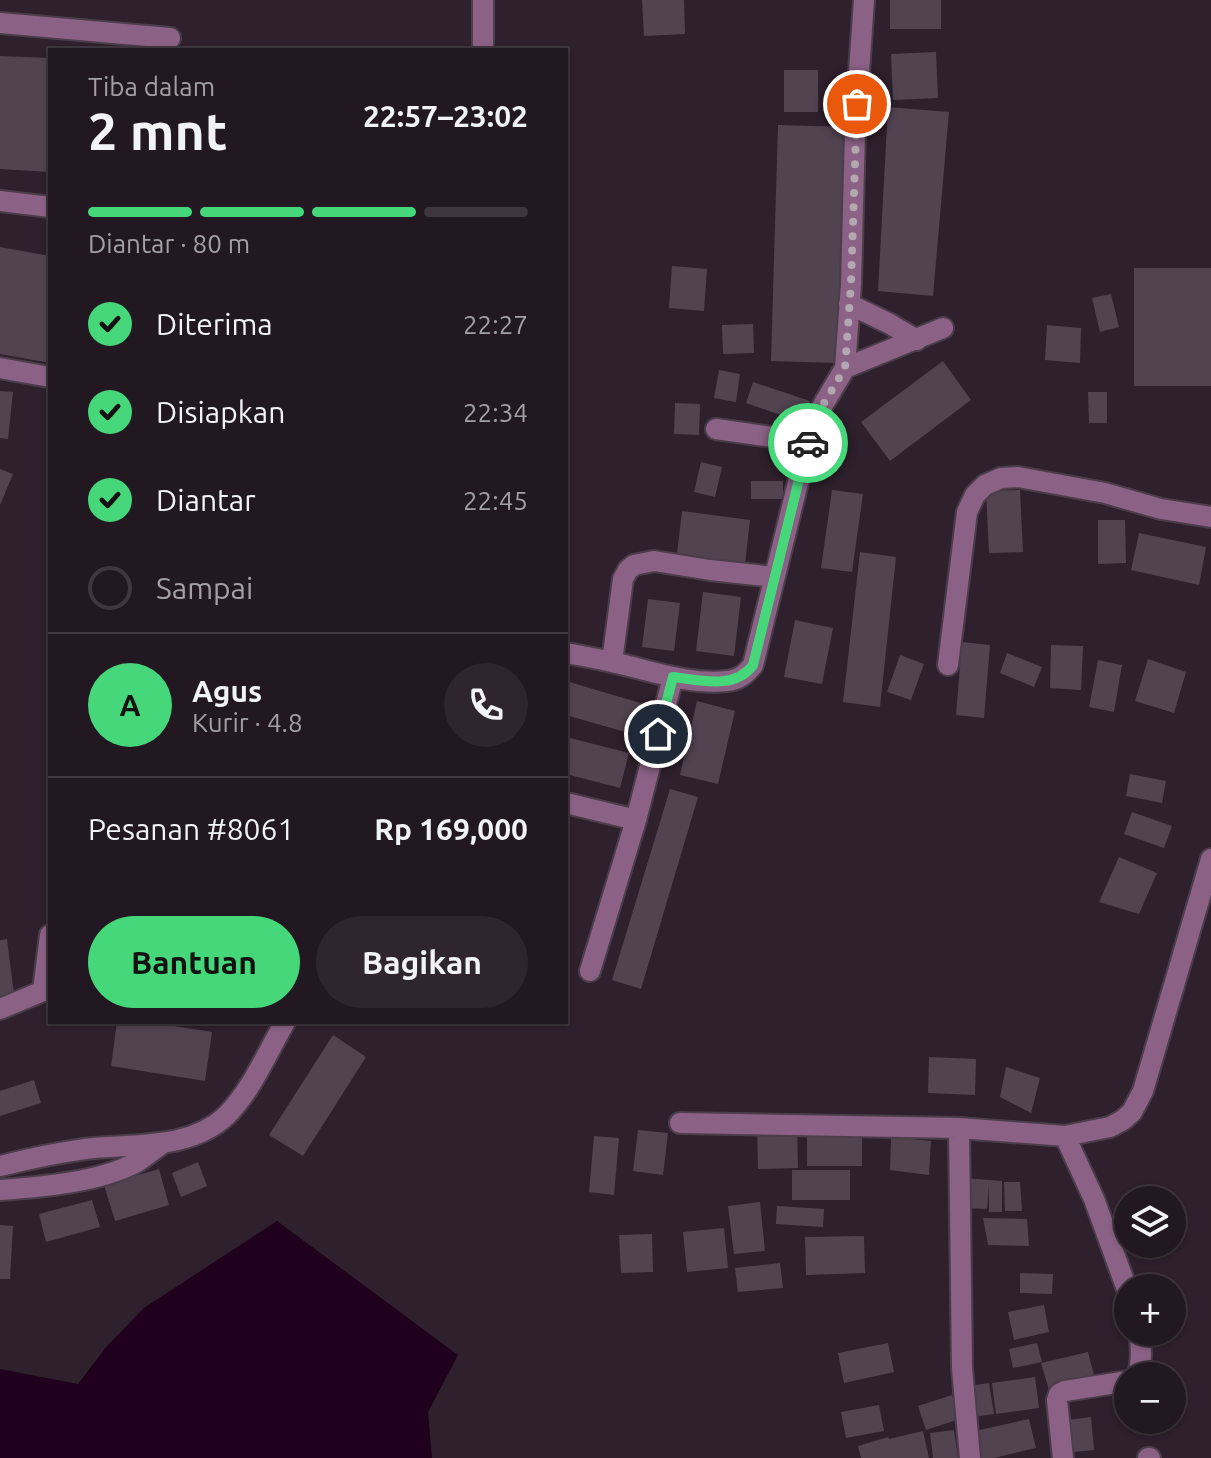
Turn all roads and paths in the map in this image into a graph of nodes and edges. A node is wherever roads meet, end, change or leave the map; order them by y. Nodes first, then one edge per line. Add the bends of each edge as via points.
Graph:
1 (483, 0) edge
2 (864, 0) edge
3 (0, 23) edge
4 (170, 38) dead end
5 (483, 48) edge
6 (0, 201) edge
7 (48, 207) edge
8 (849, 304) junction
9 (943, 328) dead end
10 (917, 340) junction
11 (0, 368) edge
12 (845, 368) junction
13 (48, 377) edge
14 (716, 429) dead end
15 (808, 442) junction
16 (1211, 517) edge
17 (774, 577) junction
18 (568, 653) edge
19 (612, 662) junction
20 (948, 665) dead end
21 (673, 677) junction
22 (568, 803) edge
23 (636, 820) junction
24 (1211, 859) edge
25 (48, 947) edge
26 (590, 971) dead end
27 (46, 991) edge
28 (0, 1009) edge
29 (284, 1024) edge
30 (680, 1123) dead end
31 (959, 1128) junction
32 (1065, 1136) junction
33 (163, 1143) junction
34 (0, 1166) edge
35 (0, 1190) edge
36 (1121, 1274) edge
37 (1114, 1383) edge
38 (970, 1458) edge
39 (1063, 1458) edge

1 - 5 street
2 - 8 street
3 - 4 street
6 - 7 street
8 - 10 street
8 - 12 street
9 - 10 street
10 - 12 street
11 - 13 street
12 - 15 street
14 - 15 street
15 - 17 street
16 - 20 street via 1018,477 985,485 967,512
17 - 19 street via 654,561 634,565 623,579
17 - 21 street via 747,673 727,681
18 - 19 street
19 - 21 street
21 - 23 street
22 - 23 street
23 - 26 street
24 - 32 street via 1143,1091 1132,1112 1110,1127
25 - 27 street
27 - 28 street
29 - 33 street via 240,1100 224,1117 203,1131
30 - 31 street
31 - 32 street
31 - 38 street via 962,1368
32 - 36 street
33 - 34 street via 87,1148
33 - 35 street via 136,1163 113,1171
37 - 39 street via 1059,1394

